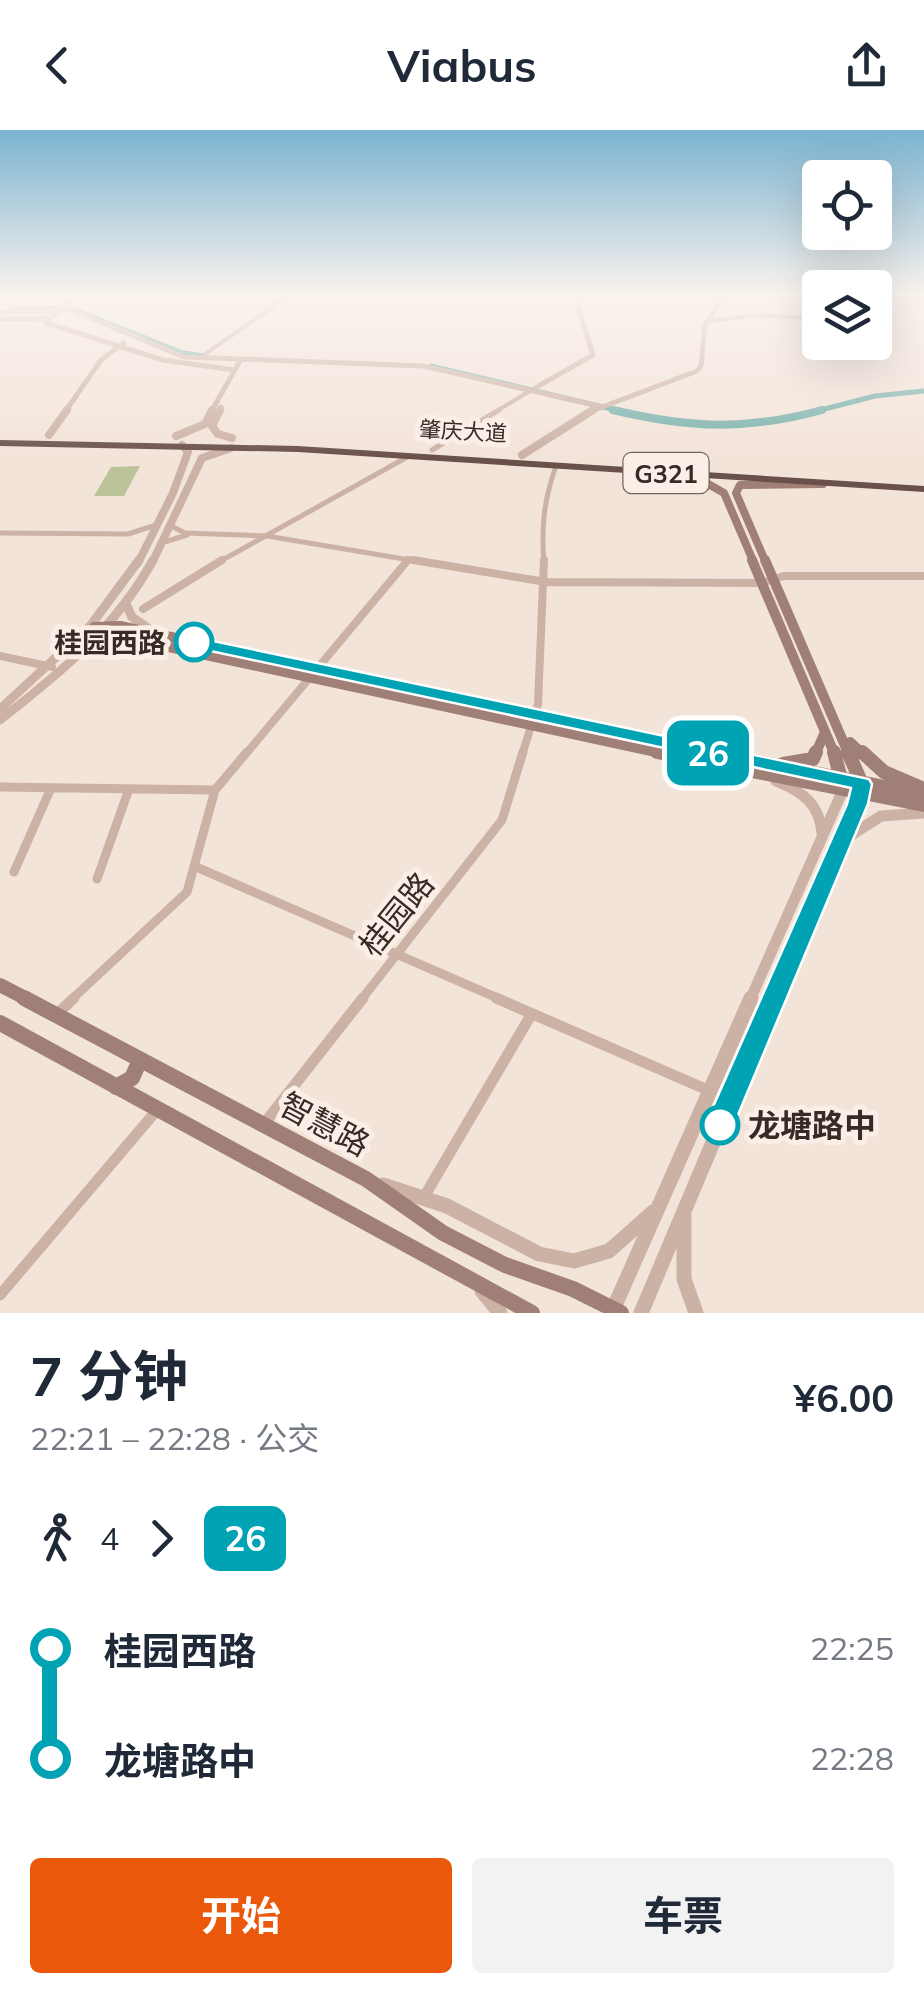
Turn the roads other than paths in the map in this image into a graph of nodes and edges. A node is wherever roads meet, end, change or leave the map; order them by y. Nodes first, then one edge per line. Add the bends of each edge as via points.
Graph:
1 (118, 348) edge
2 (131, 348) edge
3 (162, 348) edge
4 (213, 348) edge
5 (591, 348) edge
6 (703, 348) edge
7 (202, 356) junction
8 (241, 359) junction
9 (235, 369) junction
10 (540, 385) joint
11 (532, 389) junction
12 (599, 406) junction
13 (208, 426) junction
14 (0, 435) edge
15 (50, 435) junction
16 (110, 439) junction
17 (179, 440) junction
18 (234, 442) junction
19 (0, 443) edge
20 (432, 450) junction
21 (522, 455) junction
22 (409, 456) junction
23 (660, 464) junction
24 (556, 466) junction
25 (582, 468) junction
26 (183, 469) junction
27 (194, 470) junction
28 (630, 471) junction
29 (835, 479) junction
30 (924, 480) edge
31 (924, 488) edge
32 (169, 525) junction
33 (156, 526) junction
34 (0, 533) edge
35 (128, 534) junction
36 (197, 534) junction
37 (267, 536) junction
38 (149, 541) junction
39 (161, 543) junction
40 (409, 559) junction
41 (924, 576) edge
42 (546, 582) junction
43 (766, 582) junction
44 (126, 604) junction
45 (143, 610) dead end
46 (102, 628) junction
47 (154, 639) junction
48 (0, 656) edge
49 (82, 656) junction
50 (52, 667) junction
51 (312, 674) junction
52 (0, 709) edge
53 (0, 720) edge
54 (535, 722) junction
55 (825, 732) junction
56 (844, 735) junction
57 (762, 770) junction
58 (842, 786) junction
59 (0, 787) edge
60 (50, 788) junction
61 (129, 789) junction
62 (214, 790) junction
63 (861, 790) junction
64 (924, 792) edge
65 (924, 809) edge
66 (823, 838) junction
67 (842, 842) junction
68 (194, 866) junction
69 (14, 872) dead end
70 (98, 879) dead end
71 (396, 957) junction
72 (0, 986) edge
73 (56, 1015) junction
74 (531, 1015) junction
75 (0, 1023) edge
76 (140, 1060) junction
77 (116, 1087) junction
78 (710, 1091) junction
79 (157, 1110) junction
80 (263, 1125) junction
81 (366, 1179) junction
82 (424, 1197) junction
83 (658, 1208) junction
84 (684, 1209) junction
85 (475, 1282) junction
86 (0, 1295) edge
87 (615, 1312) edge
88 (500, 1313) edge
89 (532, 1313) edge
90 (641, 1313) edge
91 (696, 1313) edge

1 - 15 street via 102,360
2 - 9 street via 162,360
3 - 7 street
4 - 7 street
5 - 10 street via 593,355
6 - 12 street via 697,371
7 - 8 street
8 - 9 street
8 - 11 street via 424,366
9 - 13 street
10 - 11 street
11 - 12 street
11 - 20 street
12 - 21 street
13 - 17 street
13 - 18 street
14 - 15 highway, G321
15 - 16 highway, G321
16 - 17 highway, G321
16 - 19 highway, G321
17 - 18 highway, G321
17 - 26 street via 188,452
18 - 20 highway, 肇庆大道 / G321
18 - 22 highway, G321
18 - 27 street via 208,453
20 - 21 highway, 肇庆大道 / G321
21 - 23 highway, 肇庆大道 / G321
22 - 24 highway, 肇庆大道 / G321
22 - 37 street
23 - 25 highway
23 - 29 highway, 肇庆大道 / G321
24 - 25 highway, 肇庆大道 / G321
24 - 42 street, 桂园路 via 544,500
25 - 28 highway, 肇庆大道 / G321
26 - 27 street via 194,462
26 - 33 street
27 - 32 street
28 - 29 highway, 肇庆大道 / G321
28 - 43 main road via 704,480 724,492
29 - 30 highway, 肇庆大道 / G321
29 - 31 highway, 肇庆大道 / G321
29 - 43 main road via 740,485 736,492
32 - 36 street
32 - 39 street
33 - 35 street
33 - 38 street
34 - 35 street
35 - 38 street
36 - 37 street
36 - 39 street
37 - 40 street
37 - 45 street
38 - 46 street
39 - 44 street
40 - 42 street
40 - 51 street
41 - 43 street via 784,576
42 - 43 street
42 - 54 street, 桂园路
43 - 55 main road
43 - 56 main road
44 - 46 street
44 - 47 street
46 - 47 main road
46 - 49 street
46 - 50 street
47 - 49 street
47 - 51 main road
48 - 50 street
49 - 53 street
50 - 52 street
51 - 54 main road
51 - 62 street
54 - 57 main road
54 - 71 street, 桂园路 via 493,836
55 - 57 main road via 813,759
55 - 58 main road
56 - 63 main road
56 - 64 main road via 884,772
57 - 58 main road
57 - 66 street via 814,801
58 - 63 main road
58 - 66 street
59 - 60 street
60 - 61 street
60 - 69 street
61 - 62 street
61 - 70 street
62 - 68 street
63 - 64 main road
63 - 65 main road
63 - 67 street
65 - 67 street via 881,816
66 - 78 street
67 - 84 street
68 - 71 street
68 - 73 street via 187,892
71 - 74 street
71 - 80 street, 桂园路
72 - 73 main road, 智慧路
73 - 76 main road, 智慧路
74 - 78 street
74 - 82 street
75 - 77 main road
76 - 77 main road via 139,1072
76 - 80 main road, 智慧路
77 - 79 main road
78 - 83 street
79 - 85 main road
79 - 86 street
80 - 81 main road, 智慧路
81 - 82 street
81 - 87 main road, 智慧路 via 458,1241
82 - 83 street via 557,1260 605,1253
83 - 87 street
84 - 90 street
84 - 91 street via 684,1279
85 - 88 street
85 - 89 main road

